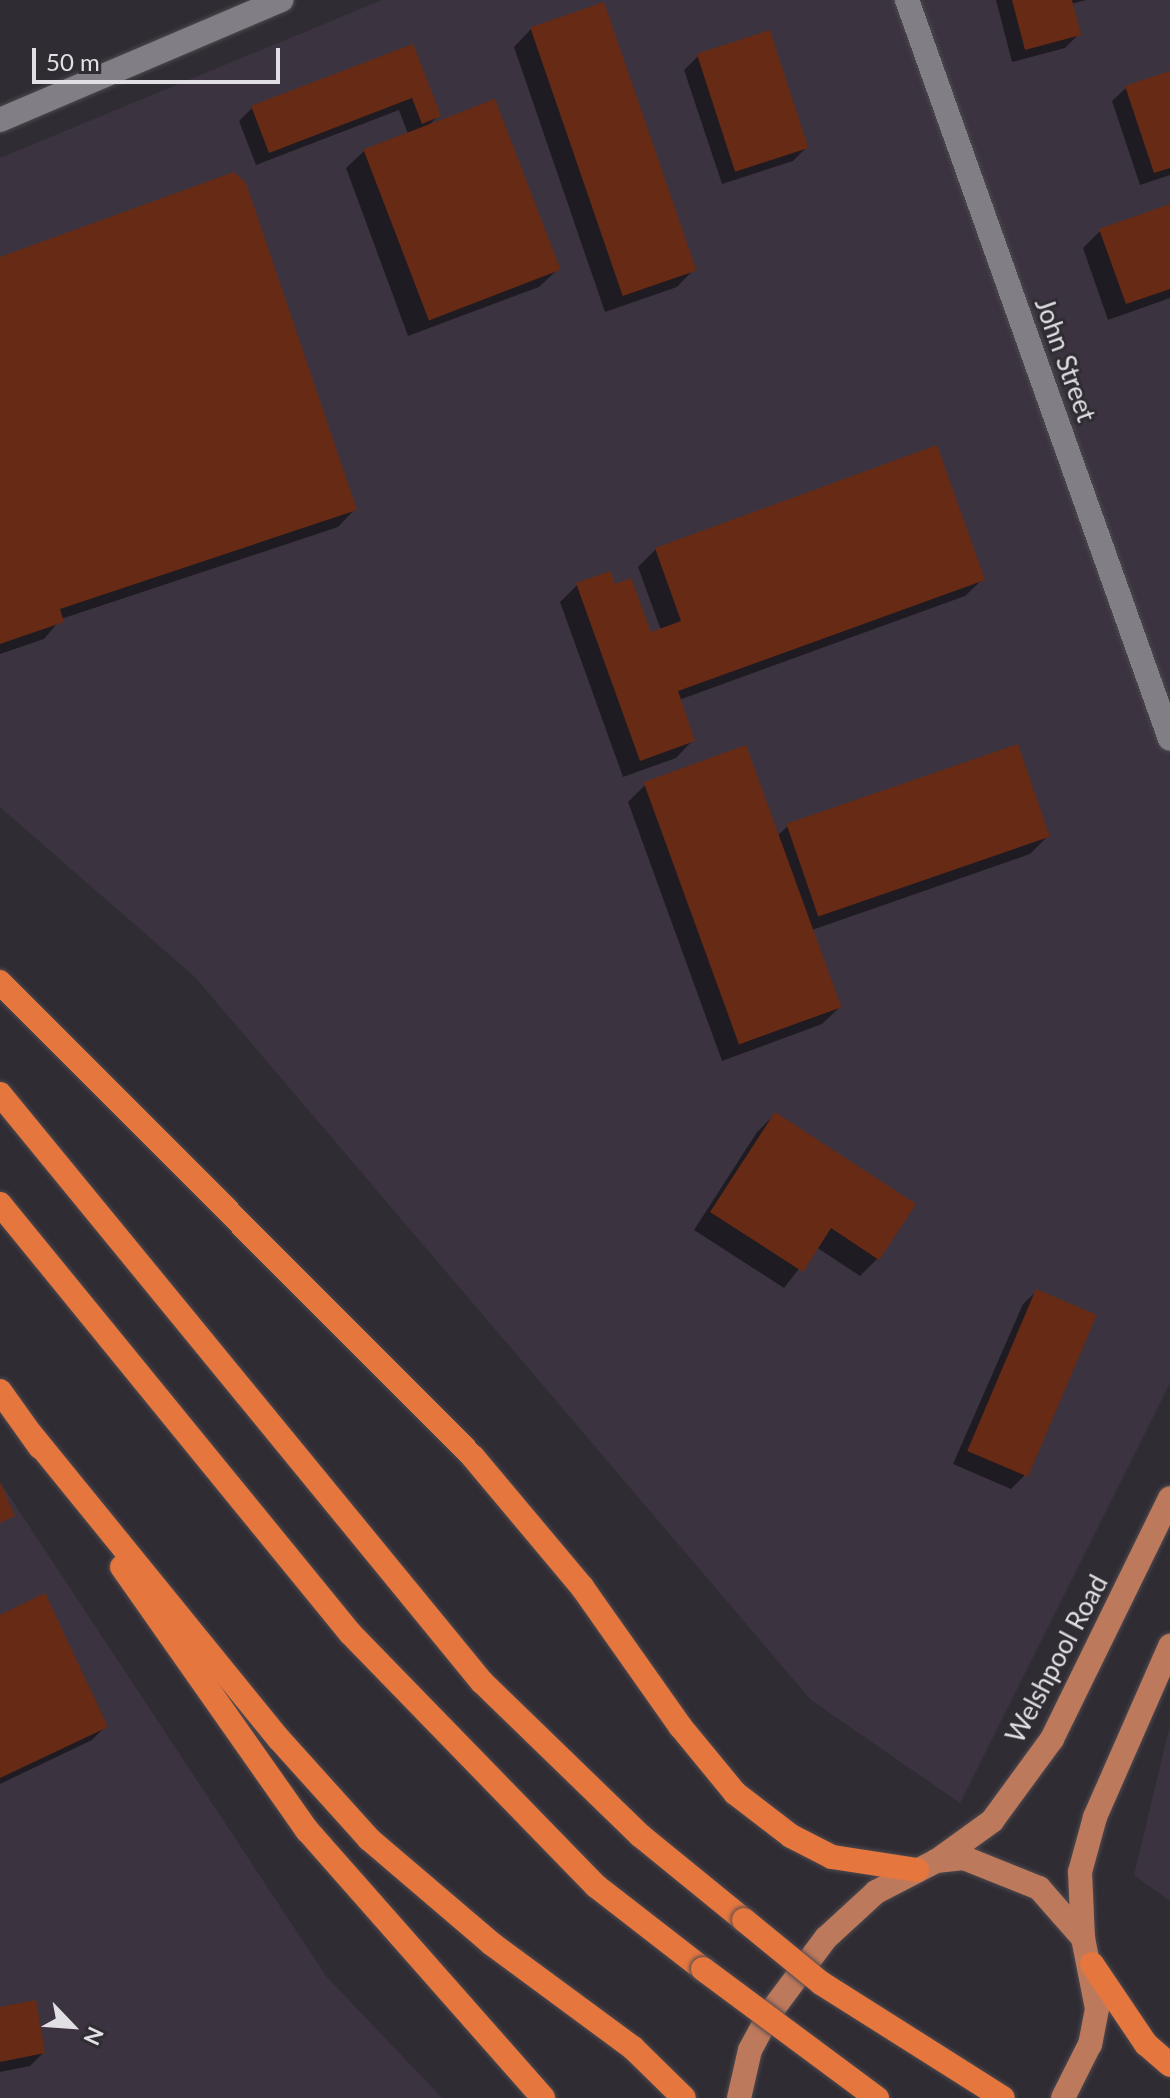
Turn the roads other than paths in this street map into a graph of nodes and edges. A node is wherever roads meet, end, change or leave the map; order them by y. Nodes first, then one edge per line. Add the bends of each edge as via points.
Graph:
1 (281, 0) edge
2 (907, 0) edge
3 (0, 120) edge
4 (1170, 739) edge
5 (0, 982) edge
6 (0, 1094) edge
7 (0, 1204) edge
8 (0, 1391) edge
9 (31, 1434) junction
10 (1170, 1498) edge
11 (1170, 1646) edge
12 (926, 1865) junction
13 (1083, 1938) junction
14 (1092, 1964) junction
15 (1170, 2065) edge
16 (543, 2098) edge
17 (684, 2098) edge
18 (739, 2098) edge
19 (877, 2098) edge
20 (1003, 2098) edge
21 (1063, 2098) edge

1 - 3 street
2 - 4 street, John Street
5 - 12 highway via 473,1457 582,1587 680,1726 735,1793 791,1836 832,1857
6 - 20 highway, bridge via 482,1682 641,1836 821,1983
7 - 19 highway, bridge via 350,1633 596,1886
8 - 9 highway
9 - 16 highway via 307,1830 436,1983
9 - 17 highway via 279,1739 369,1839 492,1944 633,2048
10 - 12 main road, Welshpool Road via 1052,1739 992,1821
11 - 13 main road via 1095,1817 1080,1872
12 - 13 main road via 974,1859 1025,1879 1052,1899
12 - 18 main road, Welshpool Road via 876,1892 788,1984 750,2050
13 - 14 main road
14 - 15 highway via 1146,2044
14 - 21 main road via 1095,2026

